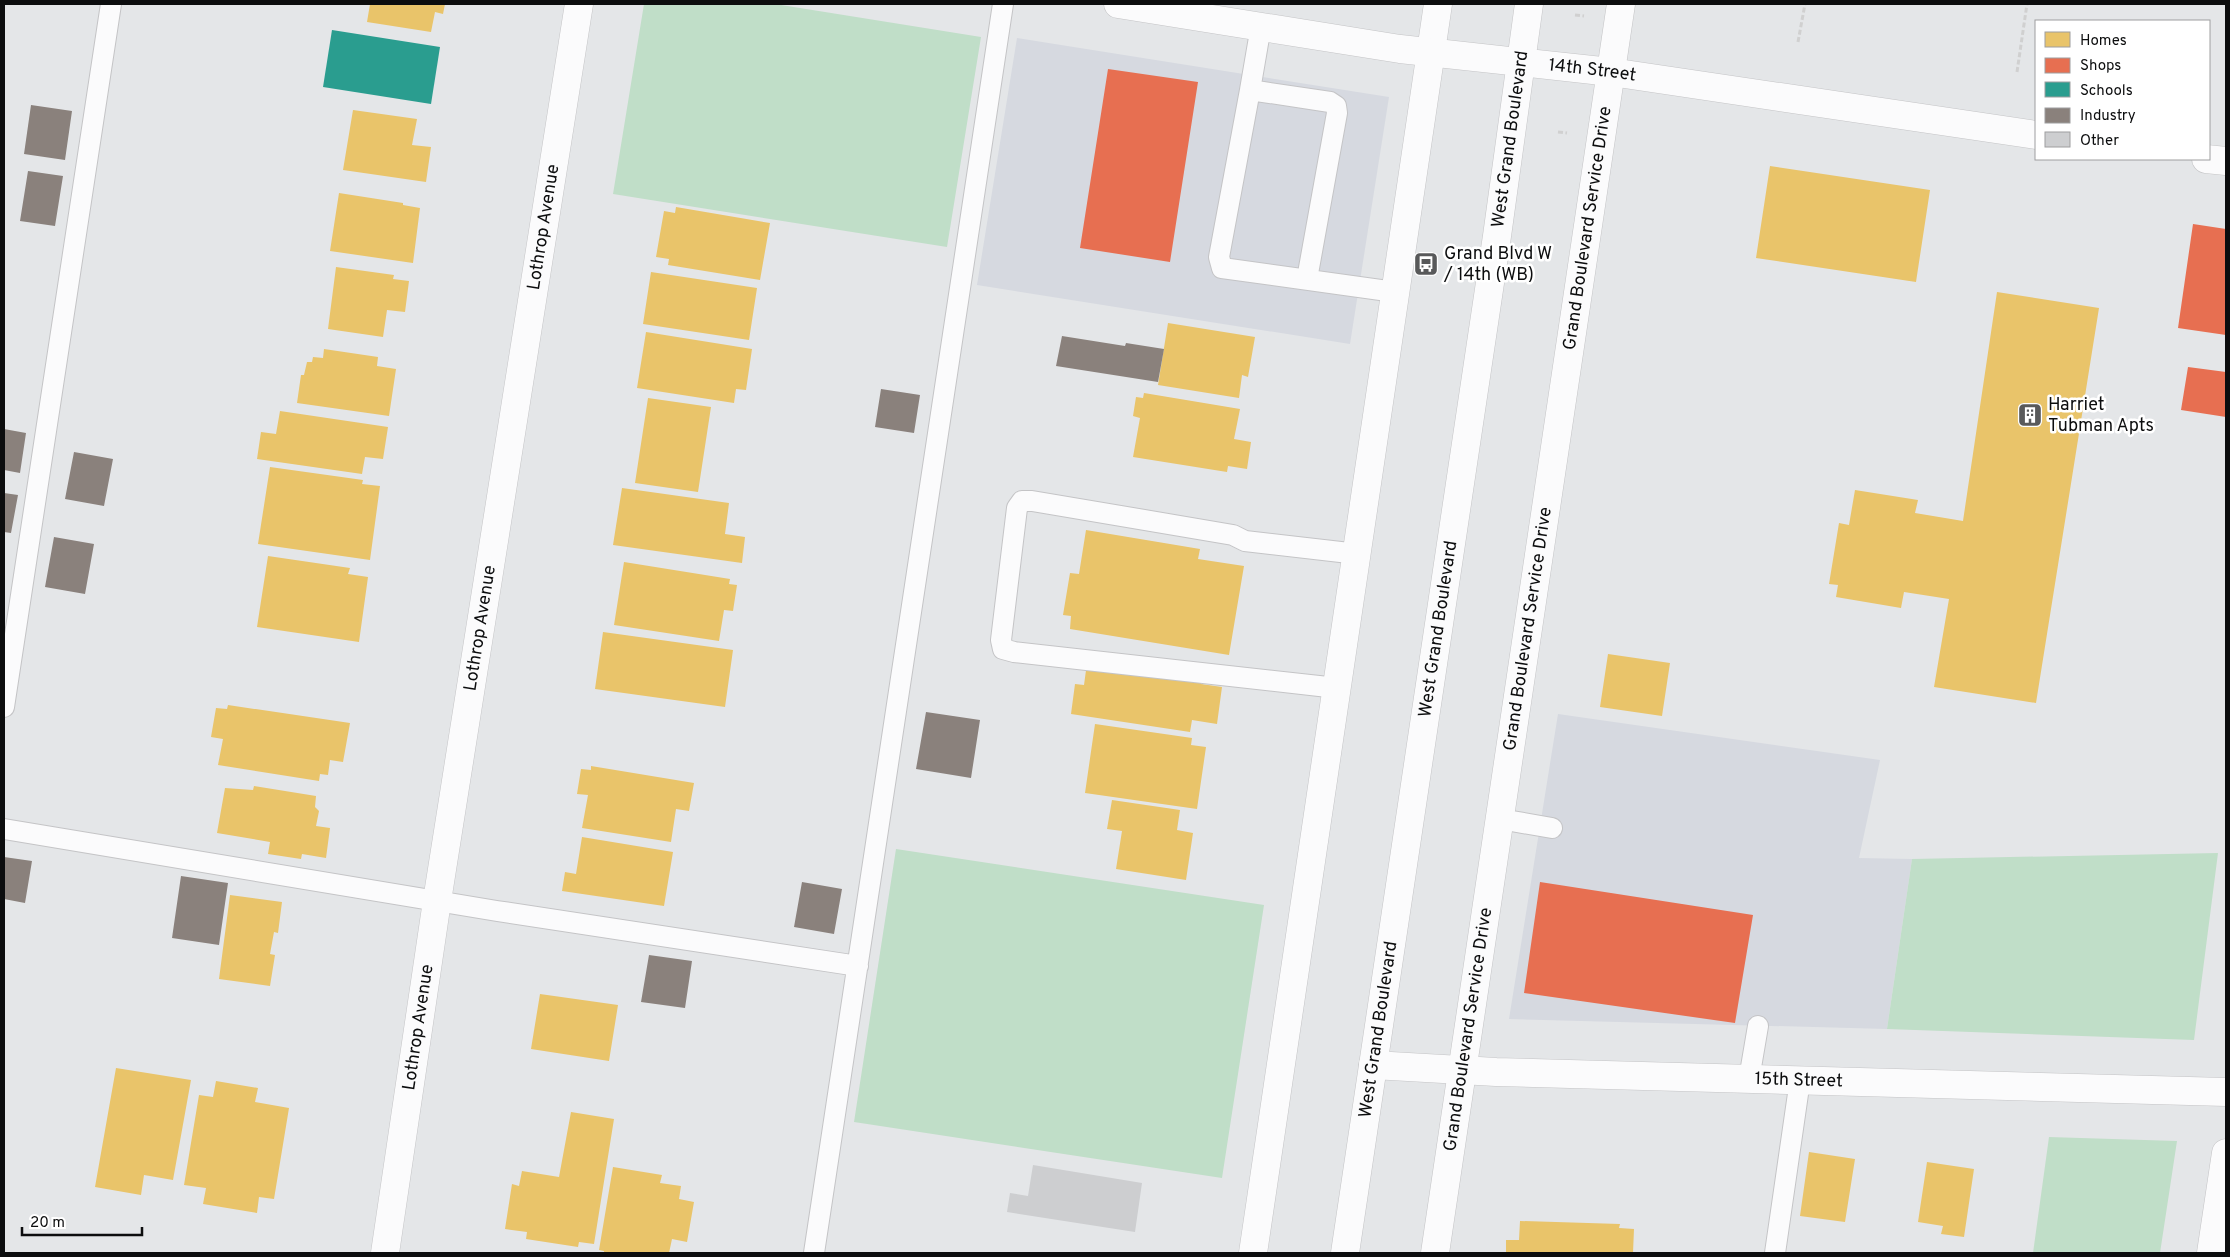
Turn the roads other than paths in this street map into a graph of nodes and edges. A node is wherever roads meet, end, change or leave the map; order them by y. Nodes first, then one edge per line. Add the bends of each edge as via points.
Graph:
1 (112, 4) edge
2 (579, 4) edge
3 (1003, 4) edge
4 (1118, 4) edge
5 (1438, 4) edge
6 (1529, 4) edge
7 (1621, 4) edge
8 (1261, 26) junction
9 (1431, 53) junction
10 (1520, 63) junction
11 (1611, 72) junction
12 (1250, 90) junction
13 (2035, 136) edge
14 (2210, 160) edge
15 (2226, 162) edge
16 (1307, 279) junction
17 (1395, 292) junction
18 (1358, 554) junction
19 (1337, 688) junction
20 (4, 707) edge
21 (1500, 820) junction
22 (1552, 828) dead end
23 (4, 829) edge
24 (437, 901) junction
25 (858, 966) junction
26 (1758, 1026) dead end
27 (1373, 1065) junction
28 (1462, 1071) junction
29 (1749, 1079) junction
30 (1800, 1080) junction
31 (2226, 1092) edge
32 (2226, 1153) edge
33 (385, 1253) edge
34 (814, 1253) edge
35 (1253, 1253) edge
36 (1345, 1253) edge
37 (1435, 1253) edge
38 (1775, 1253) edge
39 (2211, 1253) edge

1 - 20 lane
2 - 24 street, Lothrop Avenue
3 - 25 lane
4 - 8 street, 14th Street
5 - 9 street
6 - 10 street, West Grand Boulevard
7 - 11 street, Grand Boulevard Service Drive
8 - 9 street, 14th Street
8 - 12 lane
9 - 10 street, 14th Street
9 - 17 street
10 - 11 street, 14th Street
10 - 27 street, West Grand Boulevard
11 - 13 street, 14th Street
11 - 21 street, Grand Boulevard Service Drive
12 - 16 lane via 1330,102 1336,106
12 - 16 lane via 1219,257 1222,268
14 - 15 street
16 - 17 lane
17 - 18 street
18 - 19 street
18 - 19 lane via 1245,541 1234,535 1032,501 1022,501 1017,508 1001,640 1003,649
19 - 35 street
21 - 22 lane
21 - 28 street, Grand Boulevard Service Drive
23 - 24 lane
24 - 25 lane
24 - 33 street, Lothrop Avenue
25 - 34 lane
26 - 29 lane
27 - 28 street, 15th Street
27 - 36 street, West Grand Boulevard
28 - 29 street, 15th Street
28 - 37 street, Grand Boulevard Service Drive
29 - 30 street, 15th Street
30 - 31 street, 15th Street
30 - 38 lane
32 - 39 street

